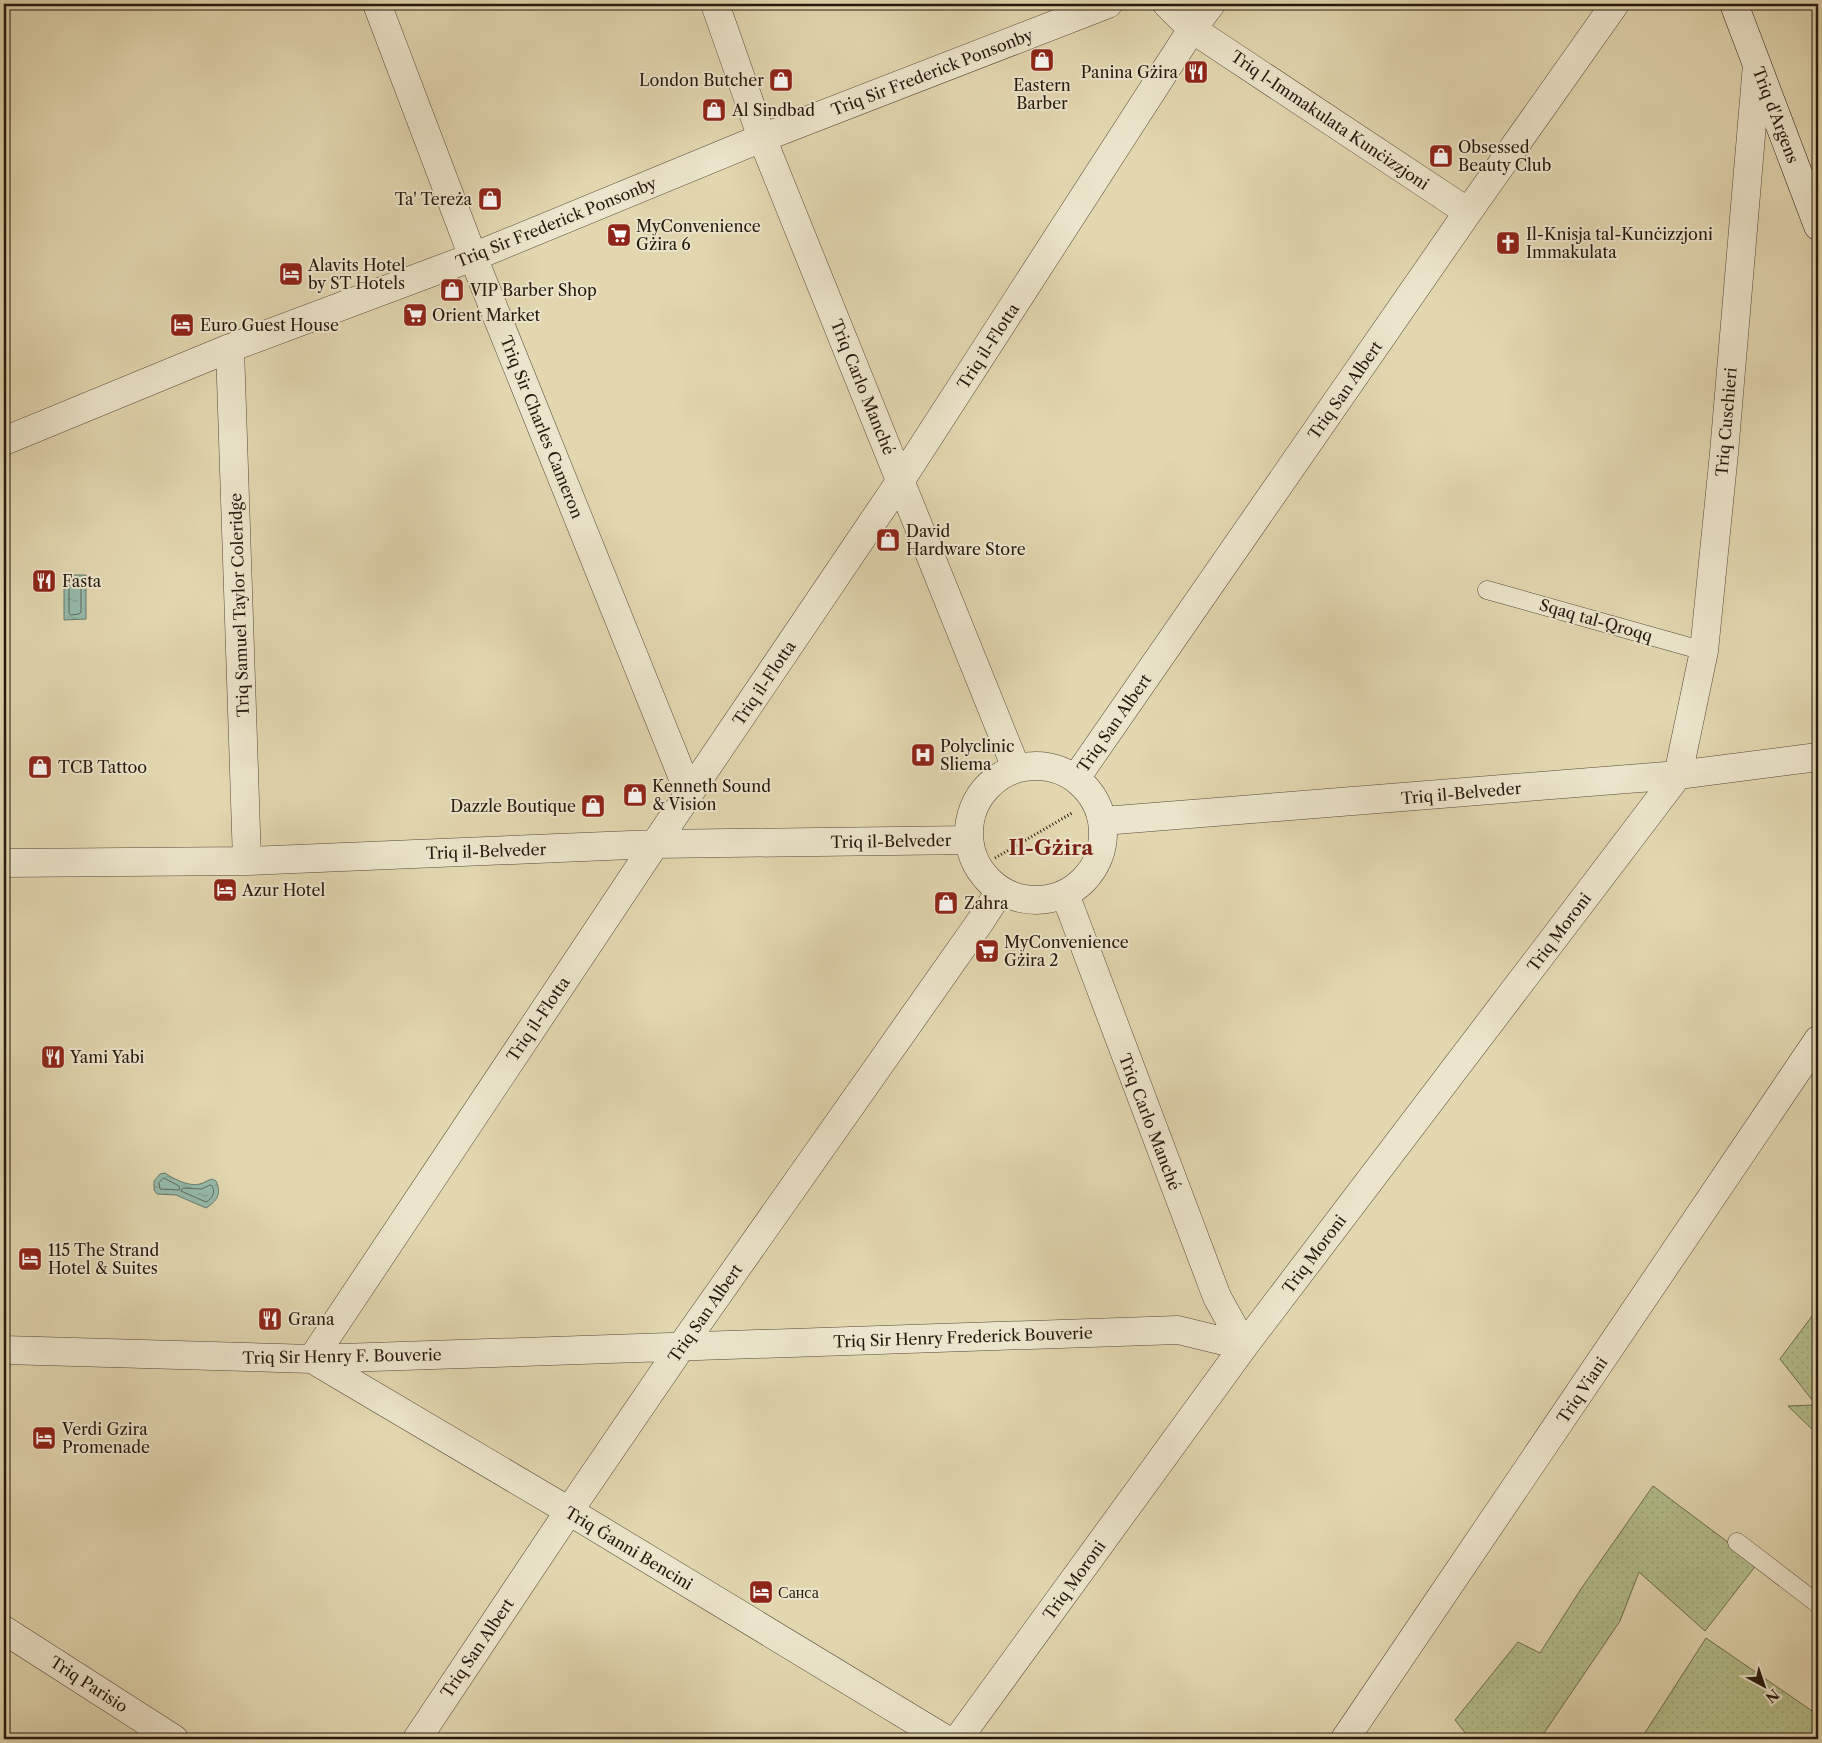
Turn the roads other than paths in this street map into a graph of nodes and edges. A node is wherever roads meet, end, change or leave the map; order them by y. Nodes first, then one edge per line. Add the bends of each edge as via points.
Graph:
1 (377, 4) edge
2 (715, 4) edge
3 (1108, 4) edge
4 (1167, 4) edge
5 (1211, 4) edge
6 (1615, 4) edge
7 (1734, 4) edge
8 (1192, 29) junction
9 (1757, 65) junction
10 (762, 138) junction
11 (1811, 188) edge
12 (1468, 212) junction
13 (1818, 226) edge
14 (473, 257) junction
15 (230, 348) junction
16 (4, 441) edge
17 (901, 480) junction
18 (1487, 590) dead end
19 (1704, 651) junction
20 (1818, 757) edge
21 (1016, 768) junction
22 (1678, 775) junction
23 (1076, 778) junction
24 (689, 793) junction
25 (1099, 810) junction
26 (968, 840) junction
27 (655, 844) junction
28 (248, 861) junction
29 (4, 863) edge
30 (1000, 891) junction
31 (1065, 894) junction
32 (1818, 1040) edge
33 (1244, 1346) junction
34 (681, 1347) junction
35 (4, 1350) edge
36 (312, 1359) junction
37 (569, 1511) junction
38 (1738, 1542) dead end
39 (1818, 1604) edge
40 (4, 1630) edge
41 (174, 1739) edge
42 (417, 1739) edge
43 (944, 1739) edge
44 (958, 1739) edge
45 (1345, 1739) edge

1 - 14 street, Triq Sir Charles Cameron
2 - 10 street, Triq Carlo Manché
3 - 10 street, Triq Sir Frederick Ponsonby
4 - 8 street, Triq l-Immakulata Kunċizzjoni
5 - 8 street, Triq il-Flotta
6 - 12 street, Triq San Albert
7 - 9 street, Triq d'Argens
8 - 12 street, Triq l-Immakulata Kunċizzjoni
8 - 17 street, Triq il-Flotta
9 - 11 street, Triq d'Argens
9 - 19 street, Triq Cuschieri
10 - 14 street, Triq Sir Frederick Ponsonby
10 - 17 street, Triq Carlo Manché
11 - 13 street, Triq d'Argens
12 - 23 street, Triq San Albert
14 - 15 street, Triq Sir Frederick Ponsonby
14 - 24 street, Triq Sir Charles Cameron
15 - 16 street, Triq Sir Frederick Ponsonby
15 - 28 street, Triq Samuel Taylor Coleridge
17 - 21 street, Triq Carlo Manché
17 - 24 street, Triq il-Flotta
18 - 19 lane, Sqaq tal-Qroqq
19 - 22 street, Triq Cuschieri
20 - 22 street, Triq il-Belveder
21 - 23 street via 1044,766
21 - 26 street via 995,778 979,796 970,817
22 - 25 street, Triq il-Belveder
22 - 33 street, Triq Moroni
23 - 25 street via 1087,788
24 - 27 street, Triq il-Flotta
25 - 31 street via 1103,843 1096,864 1083,881
26 - 27 street, Triq il-Belveder
26 - 30 street via 978,869
27 - 28 street, Triq il-Belveder
27 - 36 street, Triq il-Flotta
28 - 29 street, Triq il-Belveder
30 - 31 street via 1021,899 1043,901
30 - 34 street, Triq San Albert
31 - 33 street, Triq Carlo Manché via 1216,1297
32 - 45 street, Triq Viani
33 - 34 street, Triq Sir Henry Frederick Bouverie via 1178,1330
33 - 44 street, Triq Moroni
34 - 36 street, Triq Sir Henry F. Bouverie
34 - 37 street, Triq San Albert
35 - 36 street, Triq Sir Henry F. Bouverie
36 - 37 street, Triq Ġanni Bencini
37 - 42 street, Triq San Albert
37 - 43 street, Triq Ġanni Bencini
38 - 39 lane
40 - 41 street, Triq Parisio

